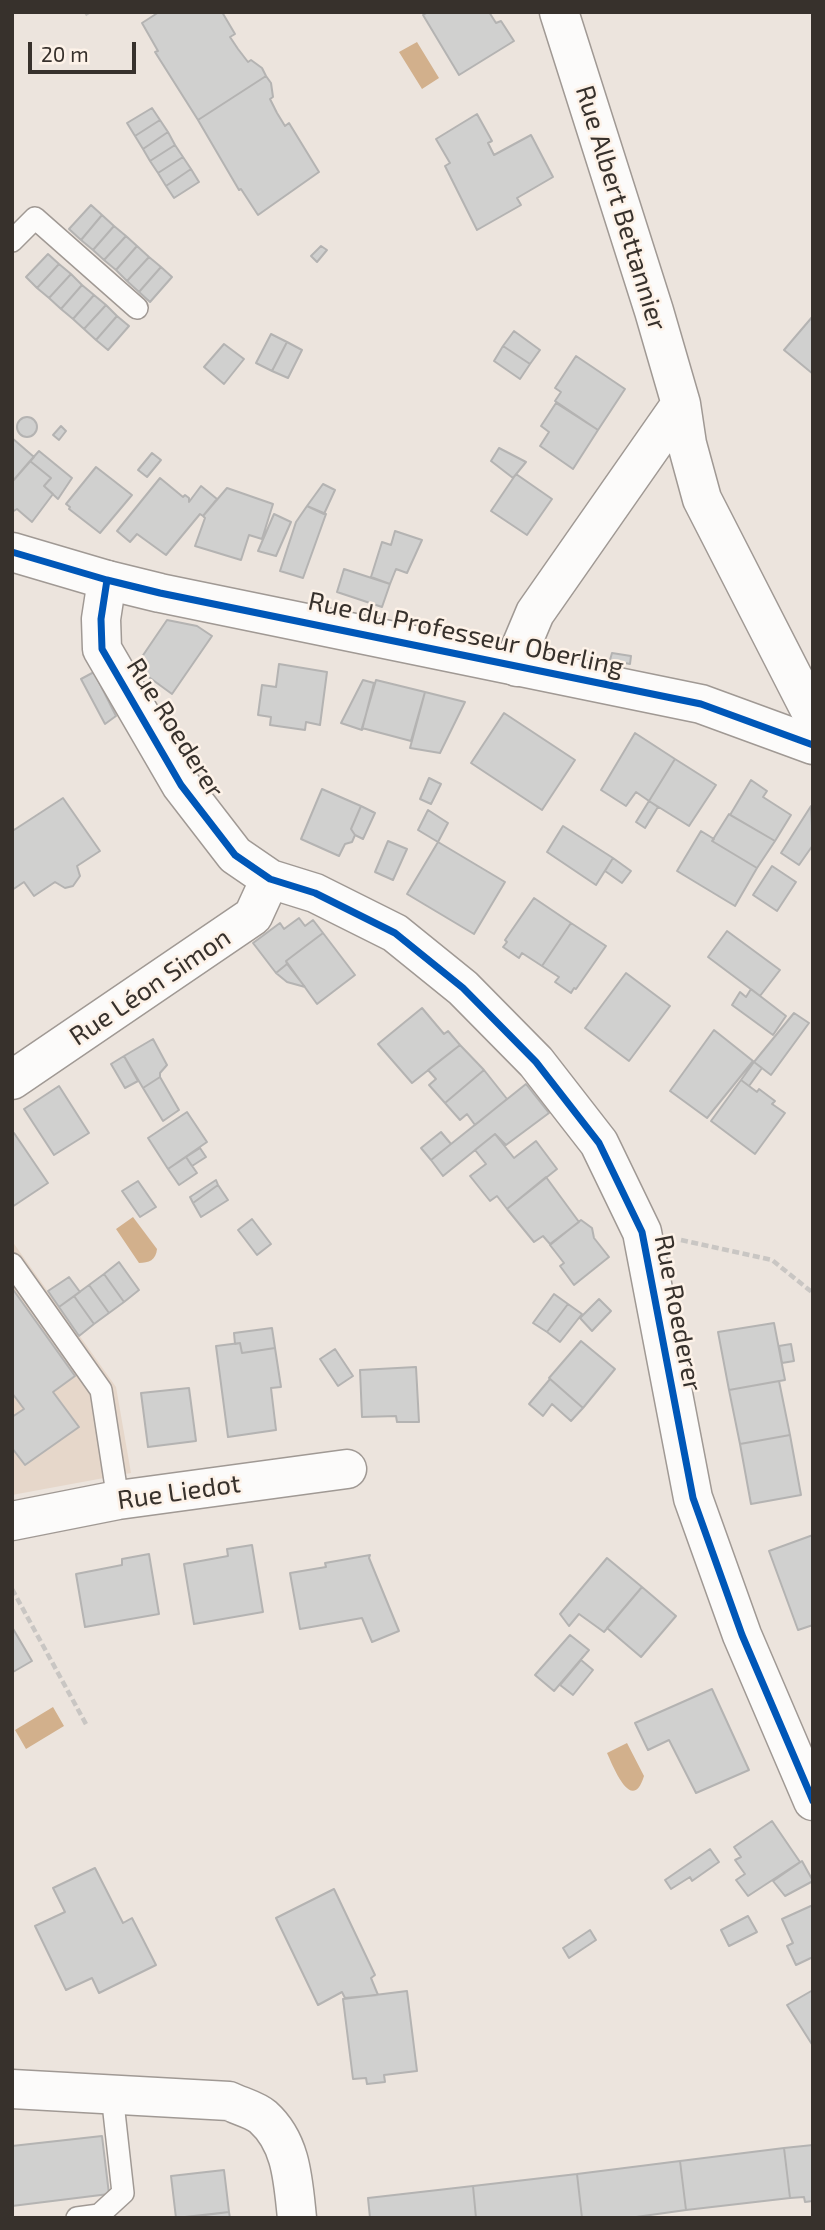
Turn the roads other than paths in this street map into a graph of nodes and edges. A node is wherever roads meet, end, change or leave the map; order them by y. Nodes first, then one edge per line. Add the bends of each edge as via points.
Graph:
1 (559, 12) edge
2 (12, 240) edge
3 (137, 308) dead end
4 (681, 404) junction
5 (12, 552) edge
6 (107, 580) junction
7 (517, 667) junction
8 (813, 716) edge
9 (813, 744) edge
10 (270, 879) junction
11 (12, 1080) edge
12 (12, 1264) edge
13 (347, 1469) dead end
14 (118, 1500) junction
15 (12, 1521) edge
16 (813, 1801) edge
17 (12, 2090) edge
18 (111, 2094) junction
19 (77, 2218) edge
20 (297, 2218) edge

1 - 4 street, Rue Albert Bettannier
2 - 3 lane via 35,218
4 - 7 street via 536,613
4 - 8 street, Rue Albert Bettannier via 702,499
5 - 6 street, Rue du Professeur Oberling
6 - 7 street, Rue du Professeur Oberling
6 - 10 street, Rue Roederer via 102,649 181,785 235,855
7 - 9 street, Rue du Professeur Oberling via 701,704
10 - 11 street, Rue Léon Simon via 253,916
10 - 16 street, Rue Roederer via 315,893 395,933 463,988 536,1062 599,1143 642,1232 693,1498 742,1635
12 - 14 lane via 102,1390
13 - 14 street, Rue Liedot
14 - 15 street, Rue Liedot
17 - 18 street
18 - 19 lane via 123,2193 99,2215
18 - 20 street via 229,2101 261,2115 282,2140 293,2176

